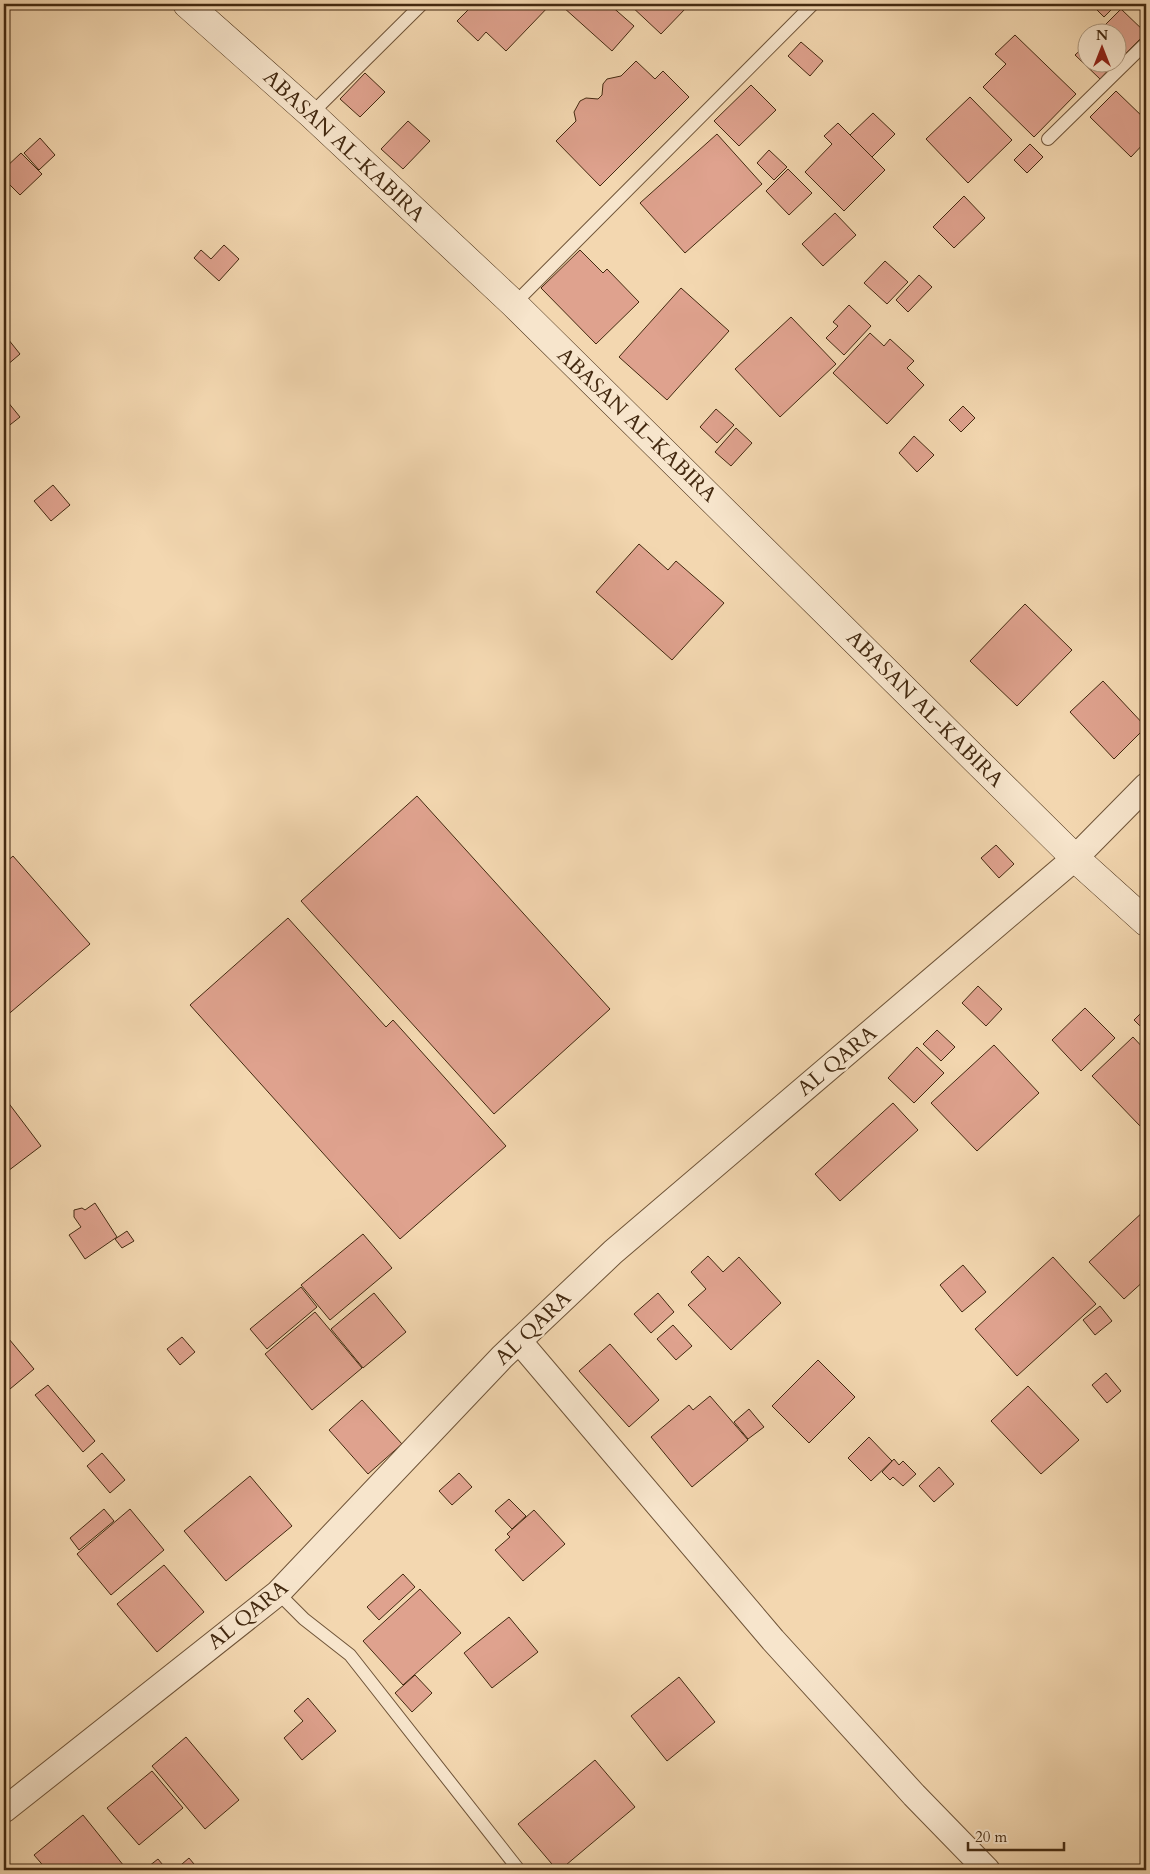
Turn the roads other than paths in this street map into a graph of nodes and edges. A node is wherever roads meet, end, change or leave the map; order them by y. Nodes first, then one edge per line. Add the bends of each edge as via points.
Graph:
1 (187, 4) edge
2 (422, 4) edge
3 (813, 4) edge
4 (1146, 42) edge
5 (311, 114) junction
6 (1048, 139) dead end
7 (514, 304) junction
8 (1146, 786) edge
9 (1075, 858) junction
10 (1146, 922) edge
11 (519, 1341) junction
12 (278, 1592) junction
13 (4, 1810) edge
14 (518, 1870) edge
15 (986, 1870) edge

1 - 5 main road, ABASAN AL-KABIRA
2 - 5 lane
3 - 7 lane
4 - 6 lane
5 - 7 main road, ABASAN AL-KABIRA
7 - 9 main road, ABASAN AL-KABIRA
8 - 9 street, AL QARA
9 - 10 main road, ABASAN AL-KABIRA
9 - 11 street, AL QARA via 613,1252
11 - 12 street, AL QARA
11 - 15 street via 773,1640
12 - 13 street, AL QARA
12 - 14 lane via 304,1619 350,1655

